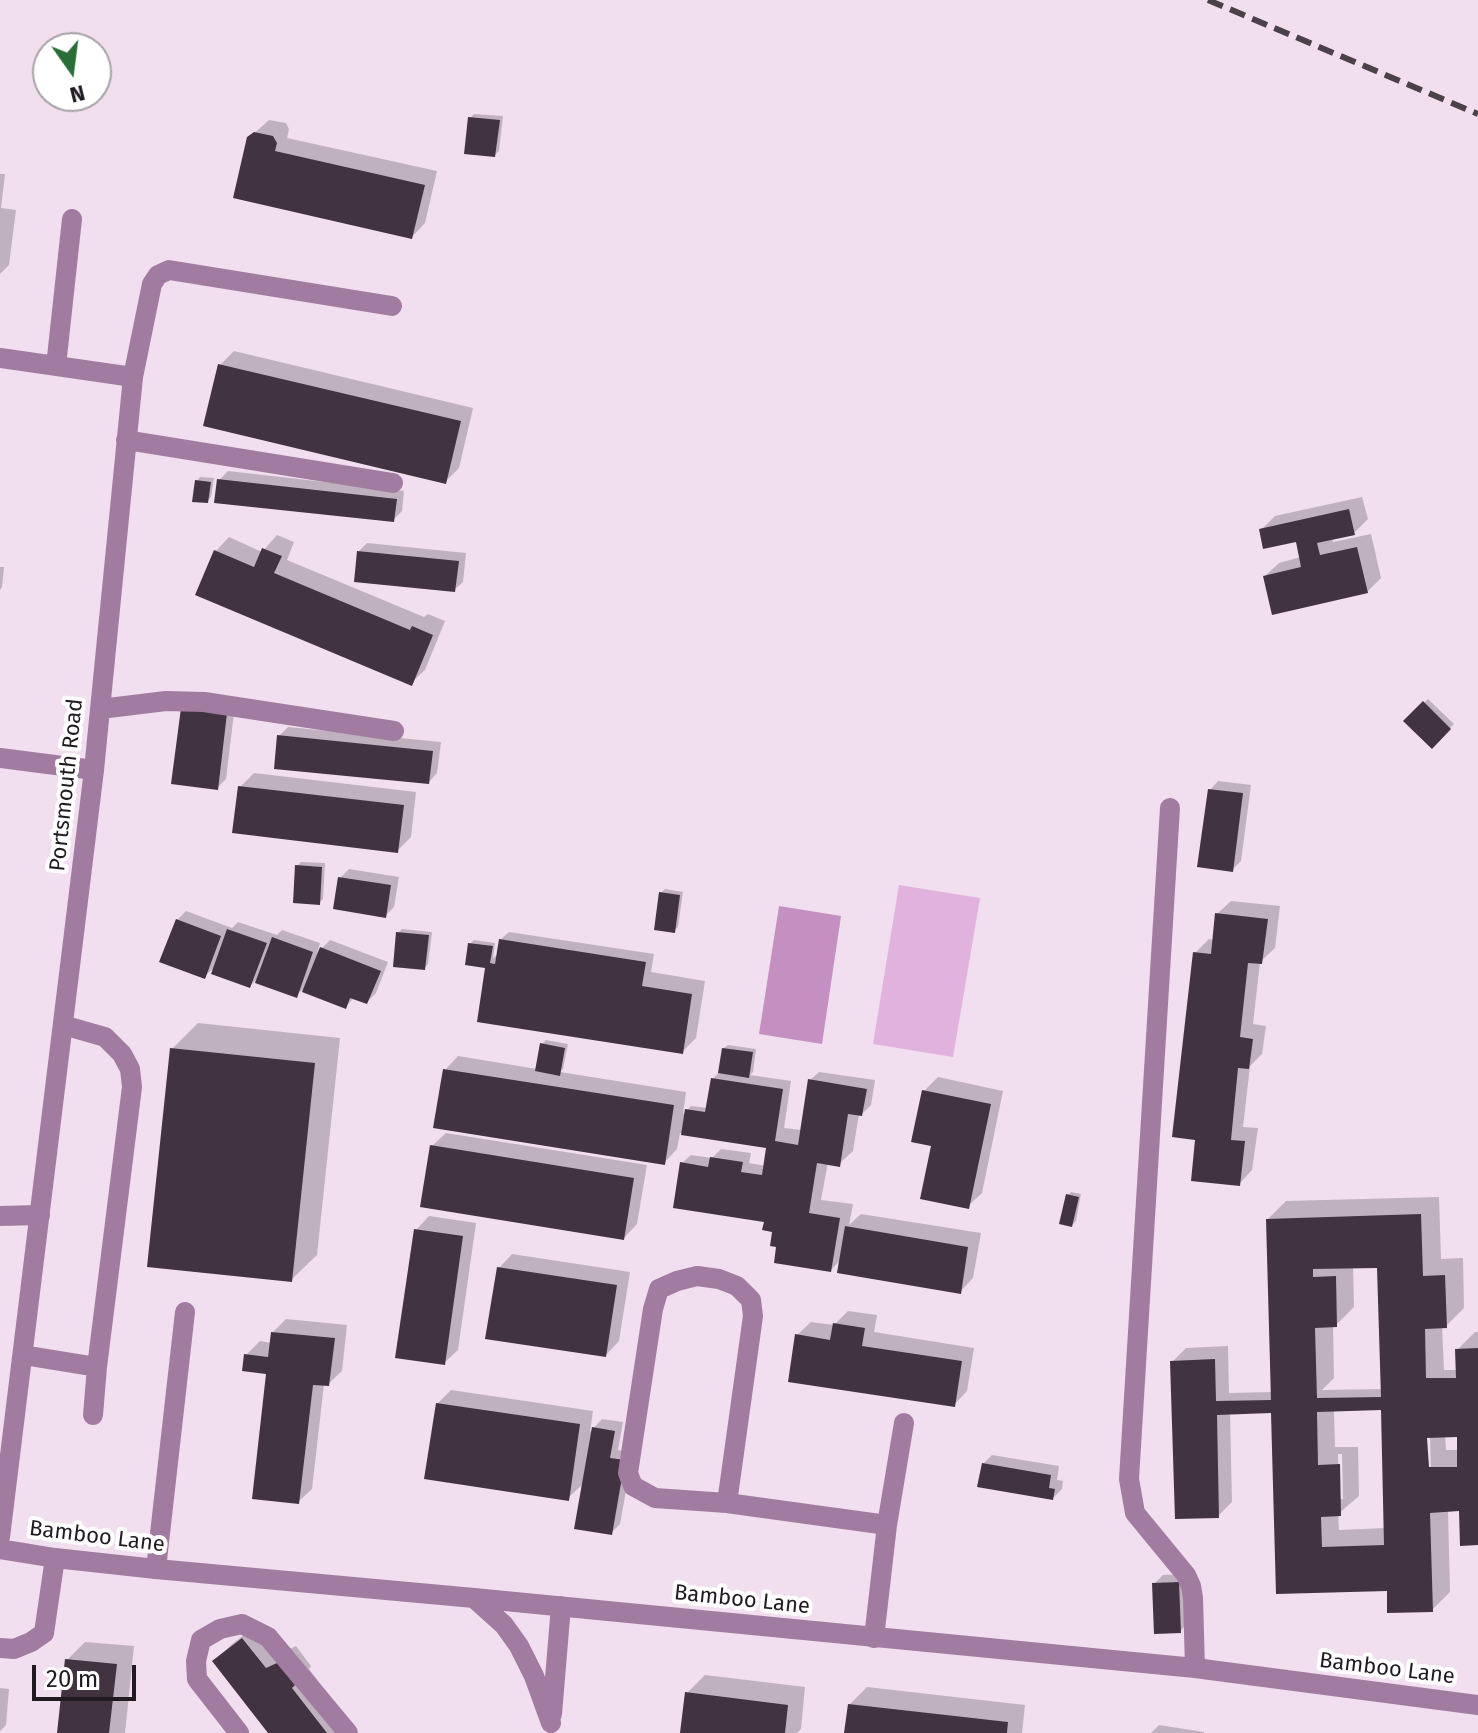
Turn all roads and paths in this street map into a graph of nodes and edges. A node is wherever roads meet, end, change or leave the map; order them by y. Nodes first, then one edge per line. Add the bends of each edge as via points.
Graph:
1 (72, 219) dead end
2 (392, 306) dead end
3 (0, 358) edge
4 (56, 366) junction
5 (133, 377) junction
6 (126, 440) junction
7 (393, 483) dead end
8 (100, 709) junction
9 (394, 731) dead end
10 (0, 758) edge
11 (94, 770) junction
12 (1170, 808) dead end
13 (63, 1025) junction
14 (40, 1215) junction
15 (0, 1216) edge
16 (185, 1312) dead end
17 (23, 1355) junction
18 (97, 1367) junction
19 (93, 1415) dead end
20 (904, 1423) dead end
21 (727, 1503) junction
22 (887, 1525) junction
23 (0, 1537) edge
24 (0, 1549) edge
25 (55, 1558) junction
26 (156, 1569) junction
27 (474, 1598) junction
28 (561, 1606) junction
29 (874, 1638) junction
30 (0, 1648) edge
31 (1195, 1668) junction
32 (1478, 1705) edge
33 (550, 1728) edge
34 (239, 1733) edge
35 (348, 1733) edge

1 - 4 street
2 - 5 street, Portsmouth Road via 169,270 152,284
3 - 4 street
4 - 5 street
5 - 6 street, Portsmouth Road
6 - 7 street
6 - 8 street, Portsmouth Road
8 - 9 street via 204,702
8 - 11 street, Portsmouth Road
10 - 11 street
11 - 13 street, Portsmouth Road
12 - 31 street via 1129,1479 1135,1513 1191,1586
13 - 14 street, Portsmouth Road
13 - 18 street via 105,1037 122,1054 132,1087
14 - 15 street
14 - 17 street, Portsmouth Road
16 - 26 street
17 - 18 street
17 - 23 street, Portsmouth Road
18 - 19 street
20 - 22 street
21 - 21 street via 655,1498 633,1486 628,1473 659,1289 697,1276 737,1286 751,1300
21 - 22 street
22 - 29 street
24 - 25 street, Bamboo Lane
25 - 26 street, Bamboo Lane
25 - 30 street via 44,1633 14,1649
26 - 27 street, Bamboo Lane
27 - 28 street, Bamboo Lane
27 - 33 street via 519,1646
28 - 29 street, Bamboo Lane
28 - 33 street
29 - 31 street, Bamboo Lane
31 - 32 street, Bamboo Lane
34 - 35 street via 197,1679 196,1661 201,1640 242,1624 268,1637

